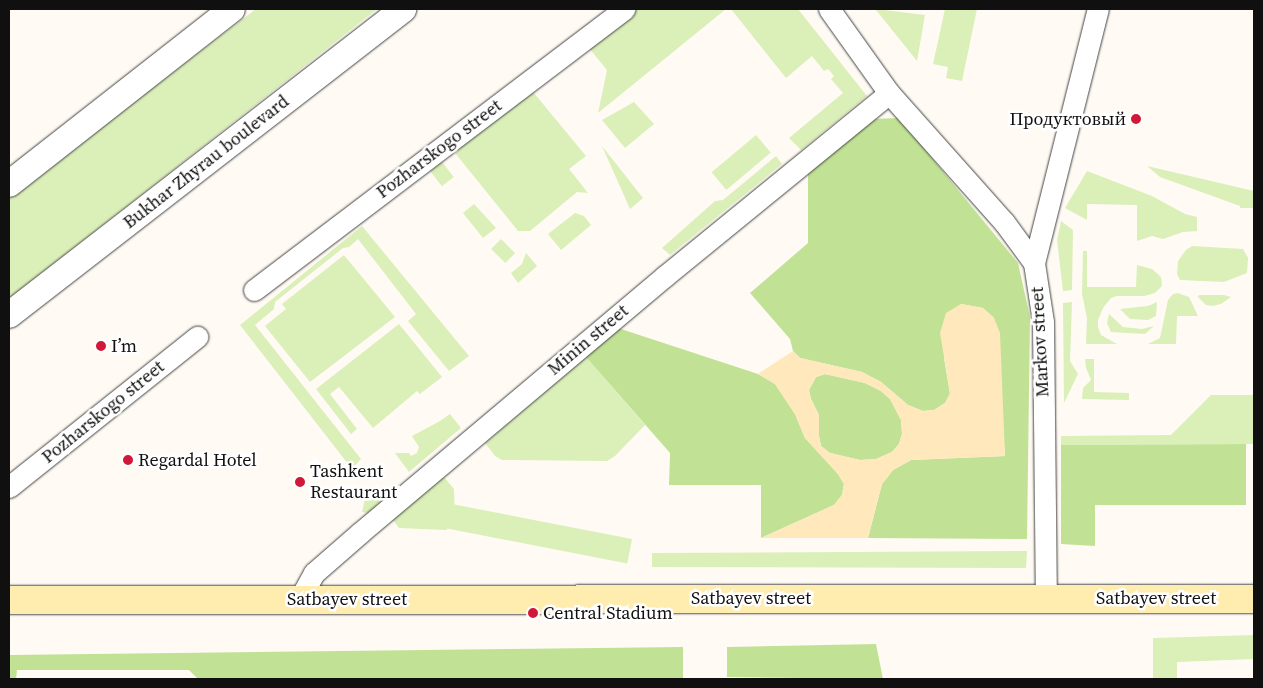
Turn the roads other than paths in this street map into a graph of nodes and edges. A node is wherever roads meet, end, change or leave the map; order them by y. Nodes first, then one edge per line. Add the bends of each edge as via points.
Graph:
1 (232, 9) edge
2 (403, 9) edge
3 (624, 9) edge
4 (829, 9) edge
5 (1098, 9) edge
6 (890, 93) junction
7 (9, 184) edge
8 (1034, 263) junction
9 (254, 290) dead end
10 (9, 315) edge
11 (197, 338) dead end
12 (9, 487) edge
13 (1046, 598) junction
14 (1254, 598) edge
15 (9, 600) edge
16 (299, 600) junction

1 - 7 street
2 - 10 street, Bukhar Zhyrau boulevard
3 - 9 street, Pozharskogo street
4 - 6 street, Markov street
5 - 8 street
6 - 8 street, Markov street via 1004,222
6 - 16 street, Minin street via 665,276 361,532 314,573
8 - 13 street, Markov street via 1043,322
11 - 12 street, Pozharskogo street
13 - 14 main road, Satbayev street
13 - 16 main road, Satbayev street
15 - 16 main road, Satbayev street

